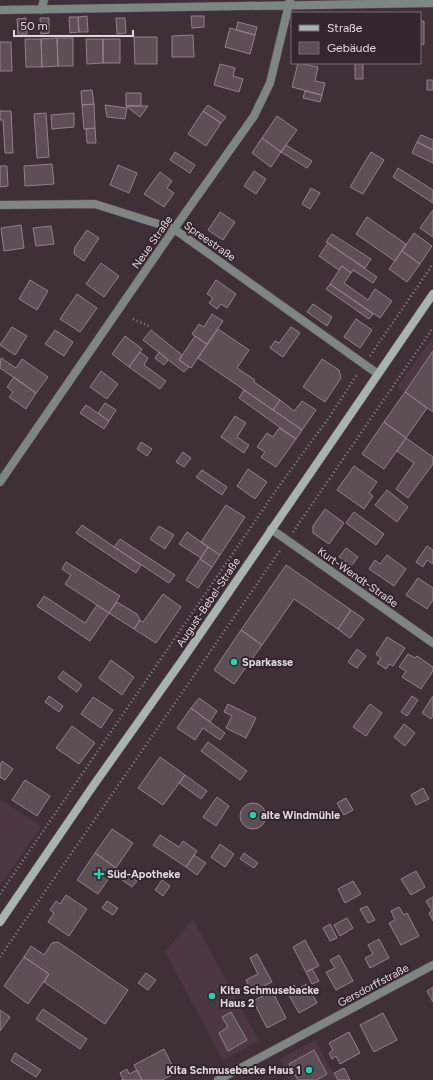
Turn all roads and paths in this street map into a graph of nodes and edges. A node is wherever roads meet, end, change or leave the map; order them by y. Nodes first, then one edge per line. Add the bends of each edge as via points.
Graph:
1 (44, 0) edge
2 (289, 2) edge
3 (433, 3) edge
4 (0, 10) edge
5 (41, 10) junction
6 (0, 205) edge
7 (174, 229) junction
8 (433, 264) edge
9 (433, 294) edge
10 (133, 319) dead end
11 (149, 326) dead end
12 (433, 328) edge
13 (364, 364) junction
14 (378, 374) junction
15 (0, 482) edge
16 (271, 529) junction
17 (287, 540) junction
18 (433, 643) edge
19 (0, 894) edge
20 (0, 922) edge
21 (0, 957) edge
22 (433, 965) edge
23 (218, 1080) edge

1 - 5 street
2 - 3 street
2 - 5 street
2 - 7 street, Neue Straße via 270,83 254,116
4 - 5 street
6 - 7 street, Spreestraße via 95,204
7 - 13 street, Spreestraße
7 - 15 street, Neue Straße
8 - 13 path
9 - 14 main road, August-Bebel-Straße
10 - 11 path
12 - 17 path
13 - 14 street, Spreestraße
13 - 19 path
14 - 16 main road, August-Bebel-Straße
16 - 17 street, Kurt-Wendt-Straße
16 - 20 main road, August-Bebel-Straße
17 - 18 street, Kurt-Wendt-Straße
17 - 21 path
22 - 23 street, Gersdorffstraße

